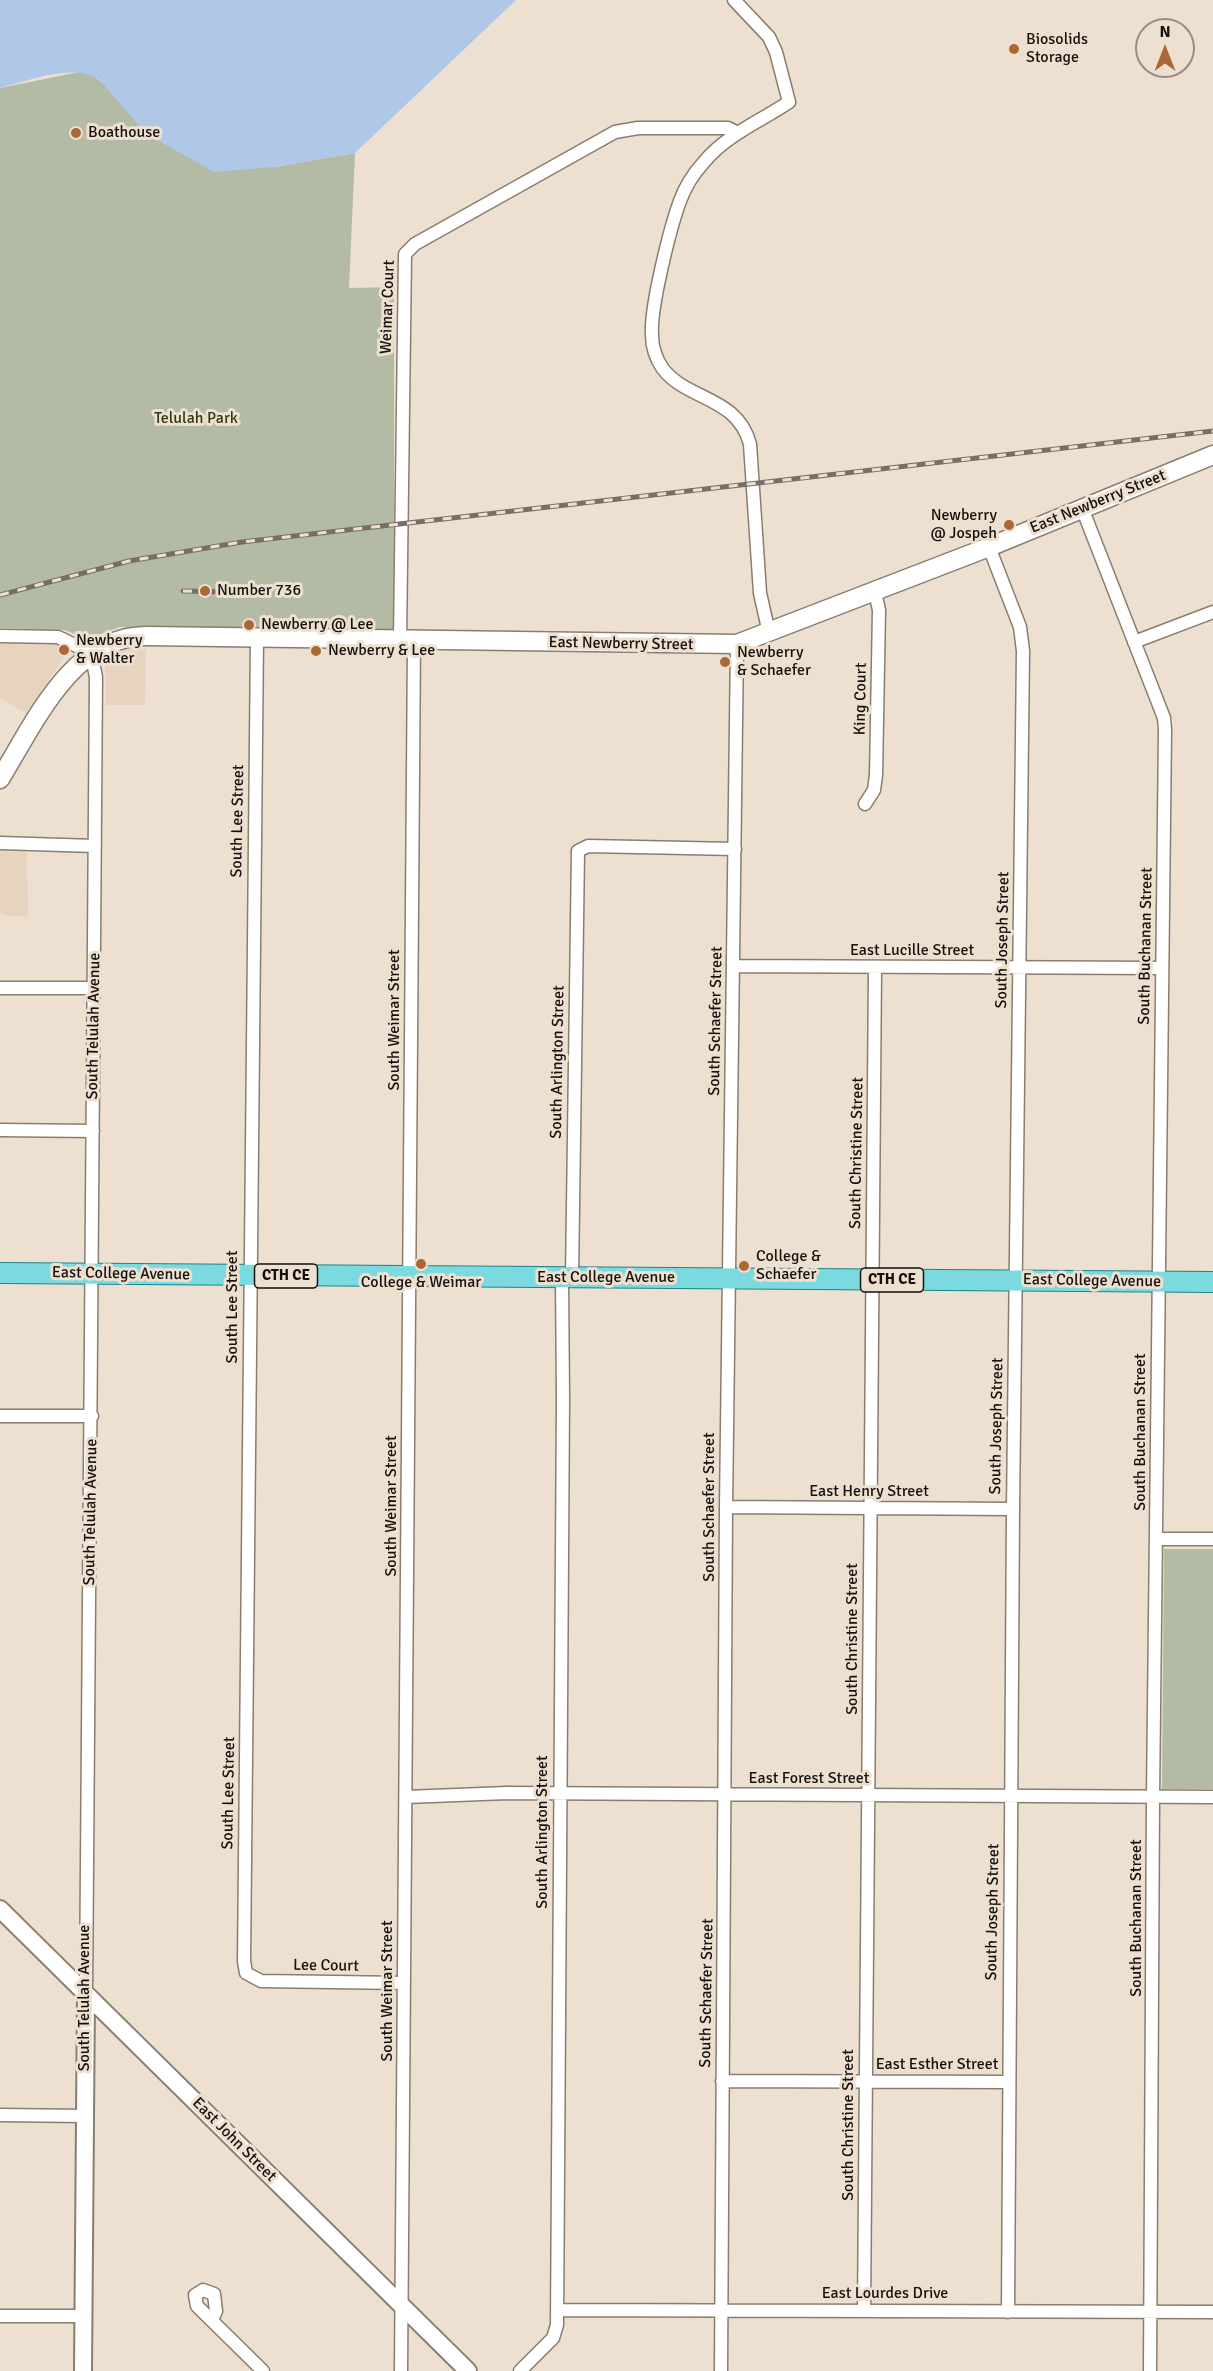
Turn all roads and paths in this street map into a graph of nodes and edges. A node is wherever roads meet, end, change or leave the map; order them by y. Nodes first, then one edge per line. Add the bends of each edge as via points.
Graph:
1 (734, 0) edge
2 (738, 134) junction
3 (1213, 455) edge
4 (1082, 508) junction
5 (989, 547) junction
6 (875, 592) junction
7 (1213, 612) edge
8 (769, 633) junction
9 (0, 636) edge
10 (257, 638) junction
11 (407, 640) junction
12 (1134, 642) junction
13 (736, 644) junction
14 (91, 653) junction
15 (0, 779) edge
16 (865, 804) dead end
17 (0, 843) edge
18 (95, 846) junction
19 (735, 849) junction
20 (733, 966) junction
21 (875, 968) junction
22 (1020, 968) junction
23 (1162, 968) junction
24 (0, 987) edge
25 (94, 988) junction
26 (0, 1130) edge
27 (93, 1131) junction
28 (0, 1273) edge
29 (92, 1274) junction
30 (250, 1276) junction
31 (410, 1276) junction
32 (567, 1278) junction
33 (729, 1279) junction
34 (873, 1280) junction
35 (1015, 1280) junction
36 (1158, 1281) junction
37 (1213, 1282) edge
38 (0, 1416) edge
39 (92, 1416) junction
40 (726, 1507) junction
41 (870, 1509) junction
42 (1013, 1509) junction
43 (1157, 1539) junction
44 (1213, 1539) edge
45 (560, 1794) junction
46 (726, 1795) junction
47 (868, 1796) junction
48 (406, 1797) junction
49 (1011, 1797) junction
50 (1153, 1797) junction
51 (1213, 1797) edge
52 (0, 1909) edge
53 (249, 1976) joint
54 (404, 1983) junction
55 (86, 1994) junction
56 (722, 2081) junction
57 (866, 2081) junction
58 (1008, 2082) junction
59 (0, 2115) edge
60 (85, 2116) junction
61 (402, 2306) junction
62 (557, 2310) junction
63 (721, 2310) junction
64 (864, 2311) junction
65 (1008, 2312) junction
66 (1149, 2312) junction
67 (1213, 2312) edge
68 (0, 2316) edge
69 (84, 2316) junction
70 (212, 2320) dead end
71 (83, 2371) edge
72 (263, 2371) edge
73 (401, 2371) edge
74 (468, 2371) edge
75 (520, 2371) edge
76 (721, 2371) edge
77 (1150, 2371) edge

1 - 2 street via 769,37 789,102
2 - 8 street via 705,160 680,200 652,333 656,356 669,375 727,410 747,432 760,593
2 - 11 street, Weimar Court via 728,128 638,128 615,132 415,244 405,254
3 - 4 main road, East Newberry Street
4 - 5 main road, East Newberry Street
4 - 12 street, South Buchanan Street
5 - 6 main road, East Newberry Street
5 - 22 street, South Joseph Street via 1022,637
6 - 8 main road, East Newberry Street
6 - 16 street, King Court via 879,610 876,775 874,790
7 - 12 street
8 - 13 main road, East Newberry Street
9 - 14 street via 58,637
10 - 11 main road, East Newberry Street
10 - 14 main road, East Newberry Street via 137,636 117,640
10 - 30 street, South Lee Street
11 - 13 main road, East Newberry Street
11 - 31 street, South Weimar Street
12 - 23 street, South Buchanan Street via 1166,730
13 - 19 street, South Schaefer Street
14 - 15 main road via 62,684
14 - 18 street, South Telulah Avenue via 97,693
17 - 18 street
18 - 25 street, South Telulah Avenue
19 - 20 street, South Schaefer Street
19 - 32 street, South Arlington Street via 581,848 576,857
20 - 21 street, East Lucille Street
20 - 33 street, South Schaefer Street
21 - 22 street, East Lucille Street
21 - 34 street, South Christine Street
22 - 23 street, East Lucille Street
22 - 35 street, South Joseph Street
23 - 36 street, South Buchanan Street
24 - 25 street
25 - 27 street, South Telulah Avenue
26 - 27 street
27 - 29 street, South Telulah Avenue
28 - 29 main road, East College Avenue / CTH CE
29 - 30 main road, East College Avenue / CTH CE
29 - 39 street, South Telulah Avenue
30 - 31 main road, East College Avenue / CTH CE
30 - 53 street, South Lee Street via 244,1949
31 - 32 main road, East College Avenue / CTH CE
31 - 48 street, South Weimar Street
32 - 33 main road, East College Avenue / CTH CE
32 - 45 street, South Arlington Street
33 - 34 main road, East College Avenue / CTH CE
33 - 40 street, South Schaefer Street
34 - 35 main road, East College Avenue / CTH CE
34 - 41 street, South Christine Street
35 - 36 main road, East College Avenue / CTH CE
35 - 42 street, South Joseph Street
36 - 37 main road, East College Avenue / CTH CE
36 - 43 street, South Buchanan Street
38 - 39 street
39 - 55 street, South Telulah Avenue
40 - 41 street, East Henry Street
40 - 46 street, South Schaefer Street
41 - 42 street, East Henry Street
41 - 47 street, South Christine Street
42 - 49 street, South Joseph Street
43 - 44 street
43 - 50 street, South Buchanan Street
45 - 46 street, East Forest Street
45 - 48 street, East Forest Street
45 - 62 street, South Arlington Street
46 - 47 street, East Forest Street
46 - 56 street, South Schaefer Street
47 - 49 street, East Forest Street
47 - 57 street, South Christine Street
48 - 54 street, South Weimar Street
49 - 50 street, East Forest Street
49 - 58 street, South Joseph Street
50 - 51 street, East Forest Street
50 - 66 street, South Buchanan Street
52 - 55 street, East John Street
53 - 54 street, Lee Court via 261,1981
54 - 61 street, South Weimar Street
55 - 60 street, South Telulah Avenue
55 - 61 street, East John Street
56 - 57 street, East Esther Street
56 - 63 street, South Schaefer Street
57 - 58 street, East Esther Street
57 - 64 street, South Christine Street
58 - 65 street, South Joseph Street
59 - 60 street
60 - 69 street, South Telulah Avenue
61 - 73 street, South Weimar Street
61 - 74 street, East John Street
62 - 63 street, East Lourdes Drive
62 - 75 street, South Arlington Street via 553,2338
63 - 64 street, East Lourdes Drive
63 - 76 street, South Schaefer Street
64 - 65 street, East Lourdes Drive
65 - 66 street, East Lourdes Drive
66 - 67 street, East Lourdes Drive
66 - 77 street, South Buchanan Street
68 - 69 street
69 - 71 street, South Telulah Avenue
70 - 72 street

